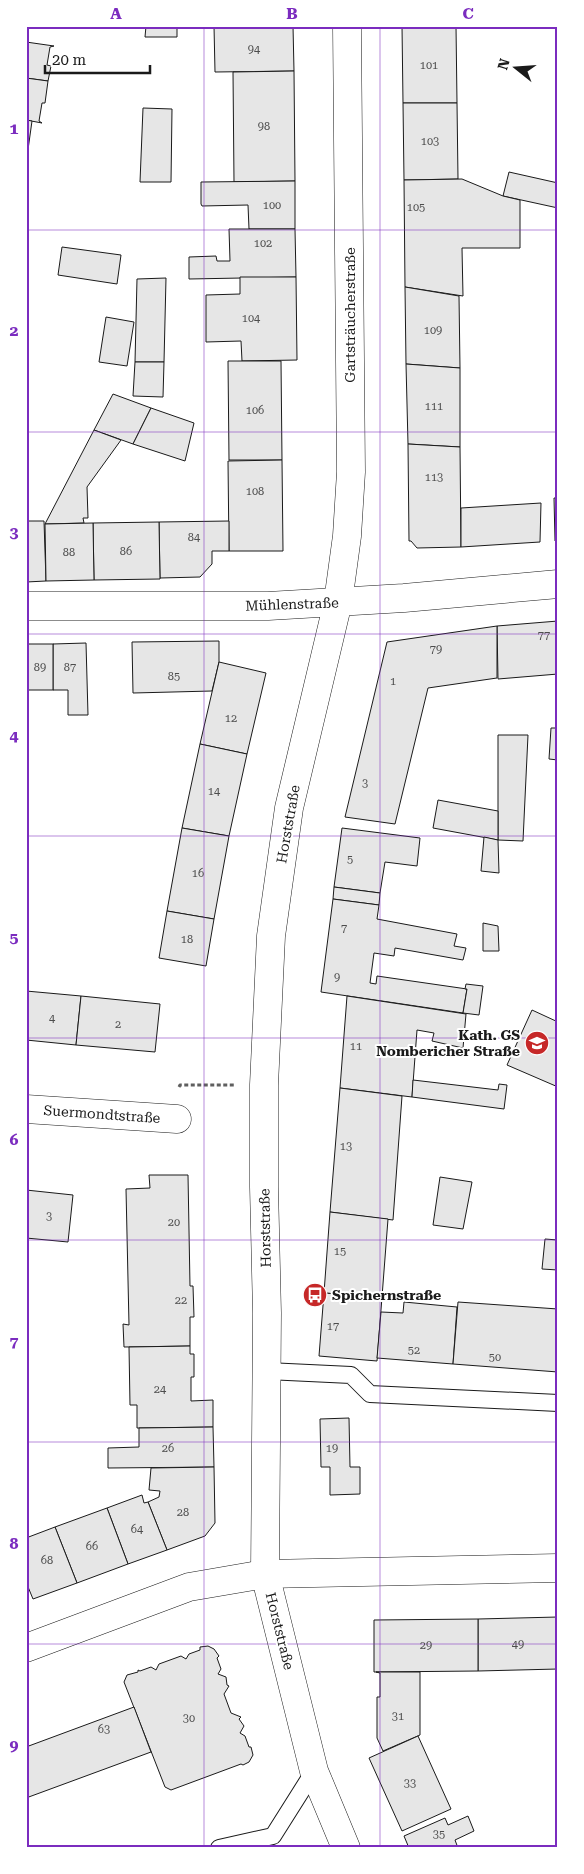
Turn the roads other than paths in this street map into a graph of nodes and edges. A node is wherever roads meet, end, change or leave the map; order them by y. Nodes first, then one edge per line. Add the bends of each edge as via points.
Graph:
1 (347, 26) edge
2 (558, 584) edge
3 (338, 602) junction
4 (26, 606) edge
5 (26, 1109) edge
6 (177, 1119) road end
7 (267, 1371) junction
8 (558, 1403) edge
9 (558, 1568) edge
10 (265, 1574) junction
11 (26, 1648) edge
12 (314, 1771) junction
13 (220, 1848) edge
14 (346, 1848) edge

1 - 3 street, Gartsträucherstraße via 351,472
2 - 3 street, Mühlenstraße
3 - 4 street, Mühlenstraße via 268,606
3 - 7 street, Horststraße via 289,808 271,936 264,1084
5 - 6 street, Suermondtstraße
7 - 8 lane via 351,1375 370,1394
7 - 10 street, Horststraße
9 - 10 street
10 - 11 street via 190,1588
10 - 12 street, Horststraße
12 - 13 lane via 274,1836
12 - 14 street, Horststraße

